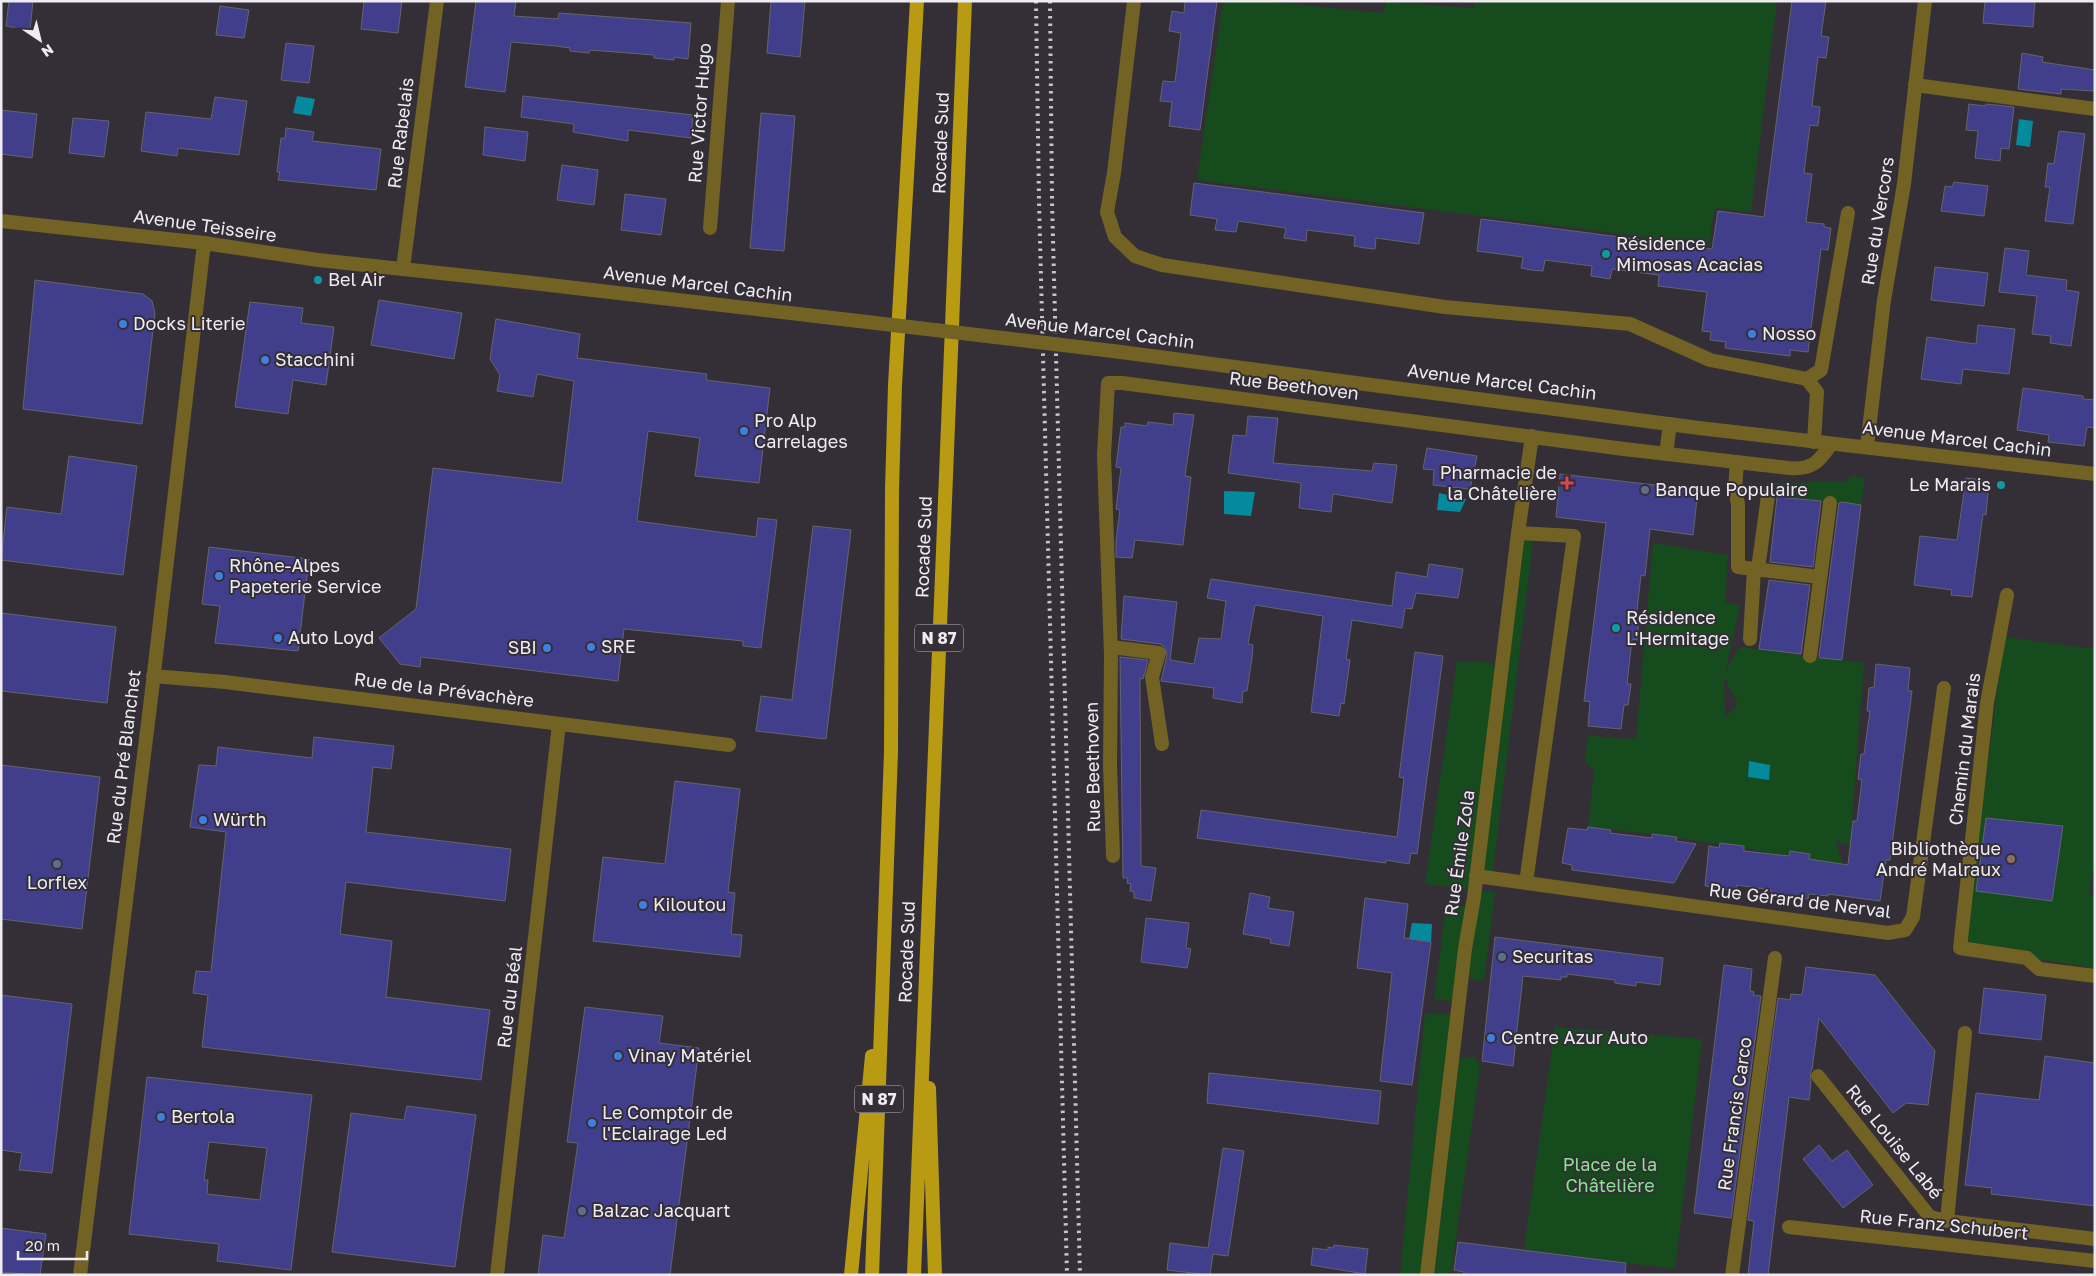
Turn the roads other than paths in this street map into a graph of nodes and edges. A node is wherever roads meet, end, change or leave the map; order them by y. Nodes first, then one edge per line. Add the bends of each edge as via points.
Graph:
1 (437, 1) edge
2 (728, 1) edge
3 (917, 1) edge
4 (965, 1) edge
5 (1134, 1) edge
6 (1925, 1) edge
7 (1915, 85) junction
8 (2095, 109) edge
9 (1848, 213) dead end
10 (1, 221) edge
11 (710, 228) dead end
12 (204, 243) junction
13 (403, 269) junction
14 (524, 282) joint
15 (1808, 379) junction
16 (1670, 424) junction
17 (1532, 436) junction
18 (1814, 442) junction
19 (1830, 444) junction
20 (1867, 447) junction
21 (1666, 454) junction
22 (1737, 462) junction
23 (2095, 474) edge
24 (1768, 496) dead end
25 (1830, 503) dead end
26 (1518, 533) junction
27 (1756, 569) junction
28 (1820, 577) junction
29 (2007, 594) dead end
30 (1750, 639) dead end
31 (1111, 647) junction
32 (1810, 656) dead end
33 (153, 676) junction
34 (1944, 688) dead end
35 (560, 724) junction
36 (1162, 744) dead end
37 (729, 745) dead end
38 (1113, 856) dead end
39 (1476, 876) junction
40 (1526, 883) junction
41 (886, 924) junction
42 (1775, 958) dead end
43 (926, 970) junction
44 (2095, 976) edge
45 (1965, 1033) dead end
46 (1818, 1076) dead end
47 (1947, 1221) junction
48 (1789, 1227) dead end
49 (2095, 1239) edge
50 (2095, 1261) edge
51 (80, 1275) edge
52 (497, 1275) edge
53 (851, 1275) edge
54 (872, 1275) edge
55 (914, 1275) edge
56 (935, 1275) edge
57 (1427, 1275) edge
58 (1732, 1275) edge

1 - 13 street, Rue Rabelais
2 - 11 street, Rue Victor Hugo
3 - 41 highway, Rocade Sud / N 87 via 895,384
4 - 43 highway, Rocade Sud / N 87
5 - 15 street via 1107,212 1115,237 1135,256 1162,266 1445,307 1630,324 1710,360
6 - 7 street, Rue du Vercors
7 - 8 street
7 - 20 street, Rue du Vercors
9 - 15 street via 1821,370
10 - 12 street, Avenue Teisseire
12 - 13 street, Avenue Teisseire
12 - 33 street, Rue du Pré Blanchet
13 - 14 street, Avenue Teisseire
14 - 16 street, Avenue Marcel Cachin, bridge via 1113,350
15 - 18 street via 1817,392
16 - 18 street, Avenue Marcel Cachin
16 - 21 street
17 - 21 street, Rue Beethoven
17 - 26 street, Rue Émile Zola
17 - 31 street, Rue Beethoven via 1122,382 1108,383 1104,456
18 - 19 street, Avenue Marcel Cachin
19 - 20 street, Avenue Marcel Cachin
19 - 22 street, Rue Beethoven via 1820,460 1810,466 1795,468
20 - 23 street, Avenue Marcel Cachin
21 - 22 street, Rue Beethoven
22 - 27 street via 1738,567
24 - 27 street
25 - 28 street
26 - 39 street, Rue Émile Zola
26 - 40 street via 1574,536
27 - 28 street
27 - 30 street
28 - 32 street
29 - 44 street, Chemin du Marais via 1987,703 1960,948 2026,958 2039,969
31 - 36 street via 1159,653 1152,677
31 - 38 street, Rue Beethoven
33 - 35 street, Rue de la Prévachère
33 - 51 street, Rue du Pré Blanchet
34 - 40 street, Rue Gérard de Nerval via 1913,917 1904,930 1888,933
35 - 37 street, Rue de la Prévachère
35 - 52 street, Rue du Béal
39 - 40 street, Rue Gérard de Nerval
39 - 57 street, Rue Émile Zola
41 - 53 highway
41 - 54 highway, Rocade Sud / N 87
42 - 58 street, Rue Francis Carco
43 - 55 highway, Rocade Sud / N 87
43 - 56 highway
45 - 47 street, Rue Louise Labé
46 - 47 street, Rue Louise Labé via 1930,1217
47 - 49 street, Rue Louise Labé
48 - 50 street, Rue Franz Schubert

